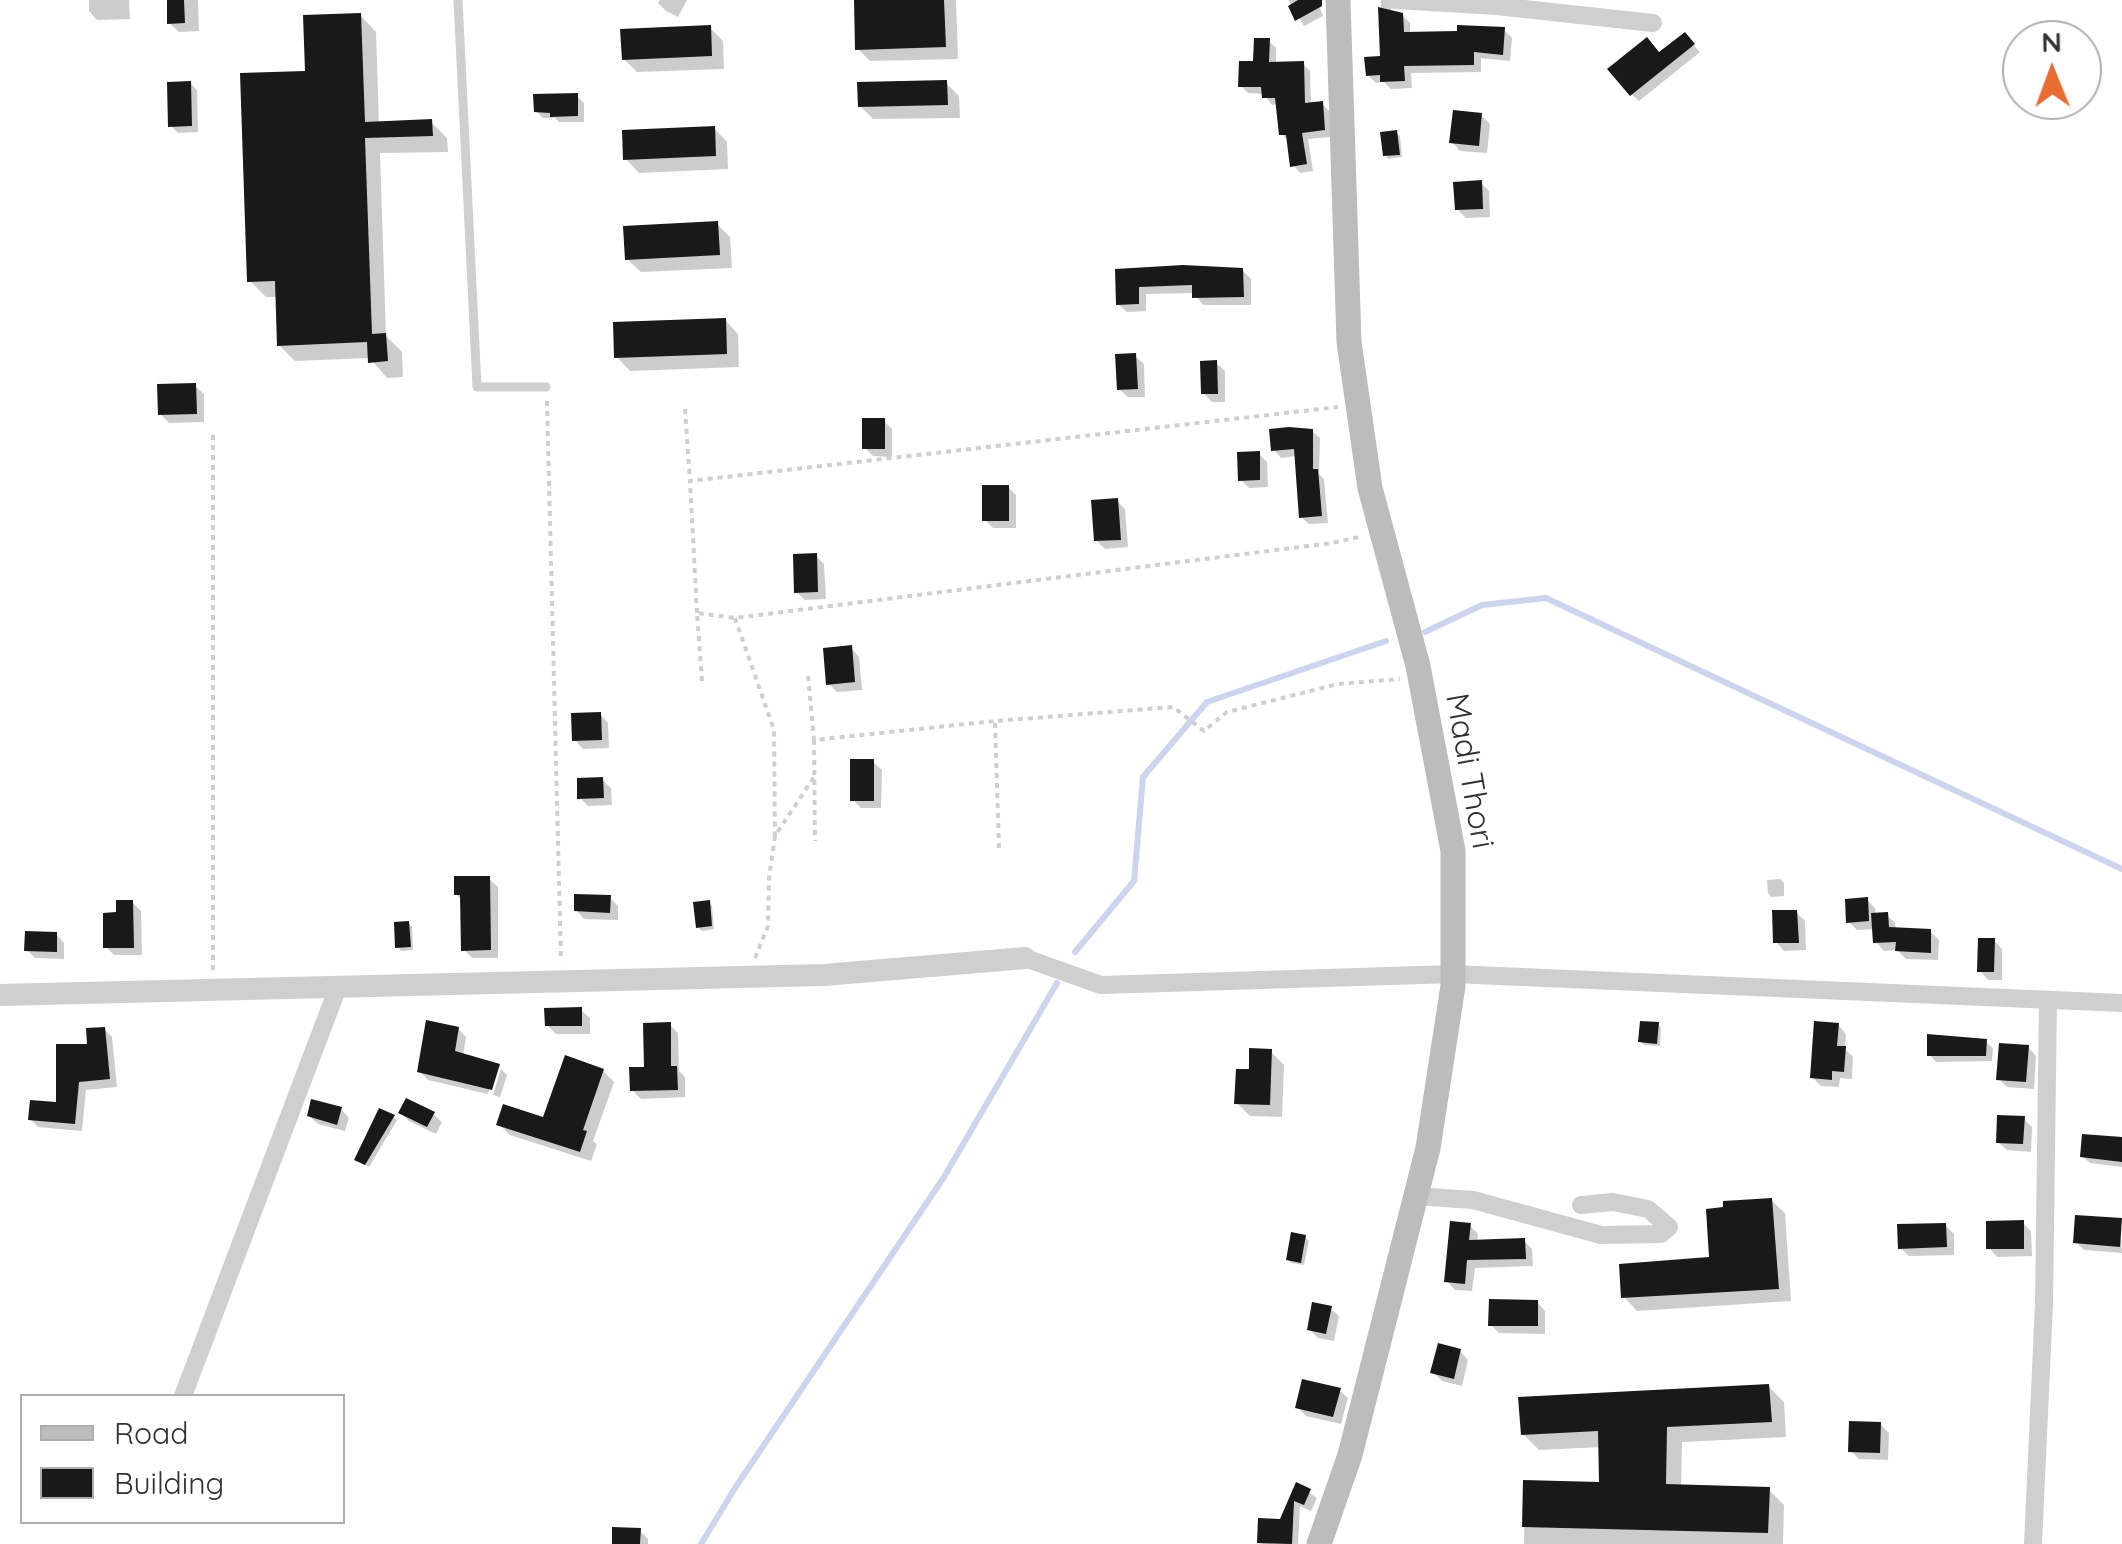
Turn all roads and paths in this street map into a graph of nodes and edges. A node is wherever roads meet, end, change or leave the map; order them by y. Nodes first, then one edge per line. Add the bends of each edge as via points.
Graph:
1 (458, 0) edge
2 (1338, 0) edge
3 (1395, 0) edge
4 (1652, 22) dead end
5 (546, 387) joint
6 (1358, 404) junction
7 (685, 409) dead end
8 (213, 435) dead end
9 (690, 480) junction
10 (1382, 531) junction
11 (697, 613) junction
12 (735, 618) junction
13 (808, 676) dead end
14 (1420, 678) junction
15 (702, 681) dead end
16 (995, 721) junction
17 (814, 740) junction
18 (814, 777) junction
19 (776, 836) junction
20 (815, 842) dead end
21 (999, 848) dead end
22 (1026, 958) joint
23 (561, 966) dead end
24 (1453, 974) junction
25 (747, 977) junction
26 (338, 987) junction
27 (213, 990) junction
28 (0, 995) edge
29 (2048, 1000) junction
30 (2122, 1003) edge
31 (1416, 1196) junction
32 (1582, 1205) dead end
33 (184, 1394) edge
34 (1319, 1544) edge
35 (2033, 1544) edge

1 - 5 lane via 477,387
2 - 6 main road, Madi Thori
3 - 4 street
5 - 23 path
6 - 9 path
6 - 10 main road, Madi Thori
7 - 9 path
8 - 27 path
9 - 11 path
10 - 12 path via 1332,543
10 - 14 main road, Madi Thori
11 - 12 path
11 - 15 path
12 - 19 path via 774,730
13 - 17 path
14 - 16 path via 1338,684 1228,712 1204,731 1172,707
14 - 24 main road, Madi Thori via 1453,851
16 - 17 path
16 - 21 path
17 - 18 path
18 - 19 path
18 - 20 path
19 - 25 path via 768,926
22 - 24 street via 1101,985
22 - 25 street
24 - 29 street
24 - 31 main road, Madi Thori
25 - 26 street
26 - 27 street
26 - 33 street
27 - 28 street
29 - 30 street
29 - 35 street
31 - 32 street via 1473,1200 1601,1234 1661,1234 1669,1227 1648,1209
31 - 34 main road, Madi Thori via 1350,1454

